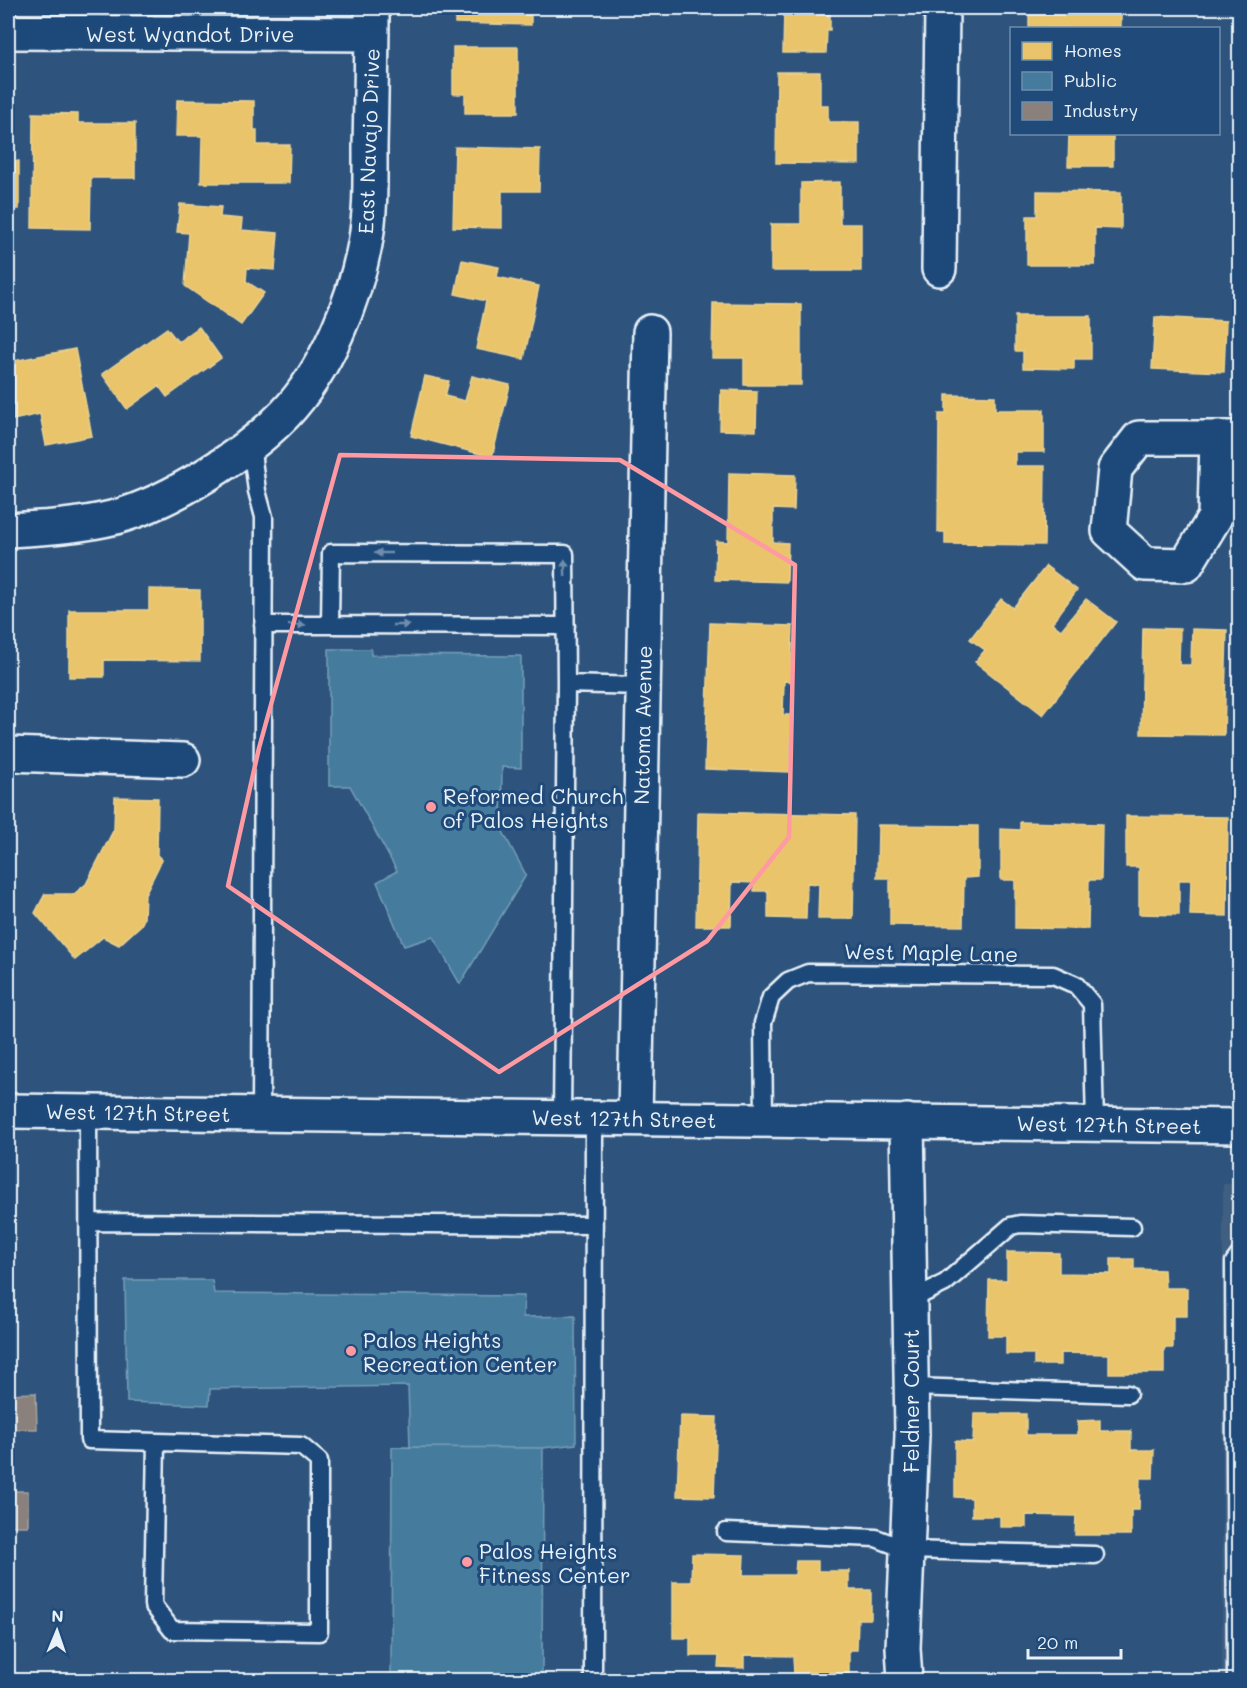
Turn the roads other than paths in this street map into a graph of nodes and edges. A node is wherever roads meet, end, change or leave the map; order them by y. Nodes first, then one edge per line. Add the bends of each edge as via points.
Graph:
1 (942, 8) edge
2 (372, 21) edge
3 (8, 32) edge
4 (939, 269) dead end
5 (650, 332) dead end
6 (251, 444) junction
7 (8, 530) edge
8 (263, 625) junction
9 (330, 625) junction
10 (566, 626) junction
11 (566, 684) junction
12 (643, 686) junction
13 (8, 754) edge
14 (183, 760) dead end
15 (8, 1111) edge
16 (88, 1112) junction
17 (261, 1114) junction
18 (578, 1117) junction
19 (635, 1118) junction
20 (764, 1119) junction
21 (907, 1121) junction
22 (1095, 1124) junction
23 (1239, 1125) edge
24 (89, 1222) junction
25 (594, 1225) junction
26 (1132, 1227) dead end
27 (1239, 1254) edge
28 (910, 1300) junction
29 (912, 1387) junction
30 (1128, 1395) dead end
31 (156, 1442) junction
32 (726, 1532) dead end
33 (908, 1550) junction
34 (1095, 1555) dead end
35 (593, 1680) edge
36 (905, 1680) edge
37 (1236, 1680) edge

1 - 4 street
2 - 3 street, West Wyandot Drive
2 - 6 street, East Navajo Drive via 370,201 366,242 354,290 338,331 305,388 285,414
5 - 12 street, Natoma Avenue
6 - 7 street, East Navajo Drive via 180,491 151,505 115,517 62,527
6 - 8 lane via 264,517
8 -> 9 lane
8 - 17 lane
9 -> 10 lane
10 -> 9 lane via 565,554 331,553
10 - 11 lane
11 - 12 lane
11 - 18 lane
12 - 19 street, Natoma Avenue
13 - 14 street
15 - 16 street, West 127th Street
16 - 17 street, West 127th Street
16 - 24 lane
17 - 18 street, West 127th Street
18 - 19 street, West 127th Street
18 - 25 lane
19 - 20 street, West 127th Street
20 - 21 street, West 127th Street
20 - 22 lane, West Maple Lane via 763,1023 771,997 788,981 808,973 1053,975 1076,985 1092,1004
21 - 22 street, West 127th Street
21 - 28 street, Feldner Court
22 - 23 street, West 127th Street
24 - 25 lane
24 - 31 lane via 89,1440
25 - 35 lane
26 - 28 lane via 1011,1226 945,1283
27 - 37 lane via 1234,1262
28 - 29 street, Feldner Court
29 - 30 lane
29 - 33 street, Feldner Court
31 - 31 lane via 301,1446 319,1461 319,1632 172,1630 153,1605
32 - 33 lane via 876,1538
33 - 34 lane
33 - 36 street, Feldner Court

